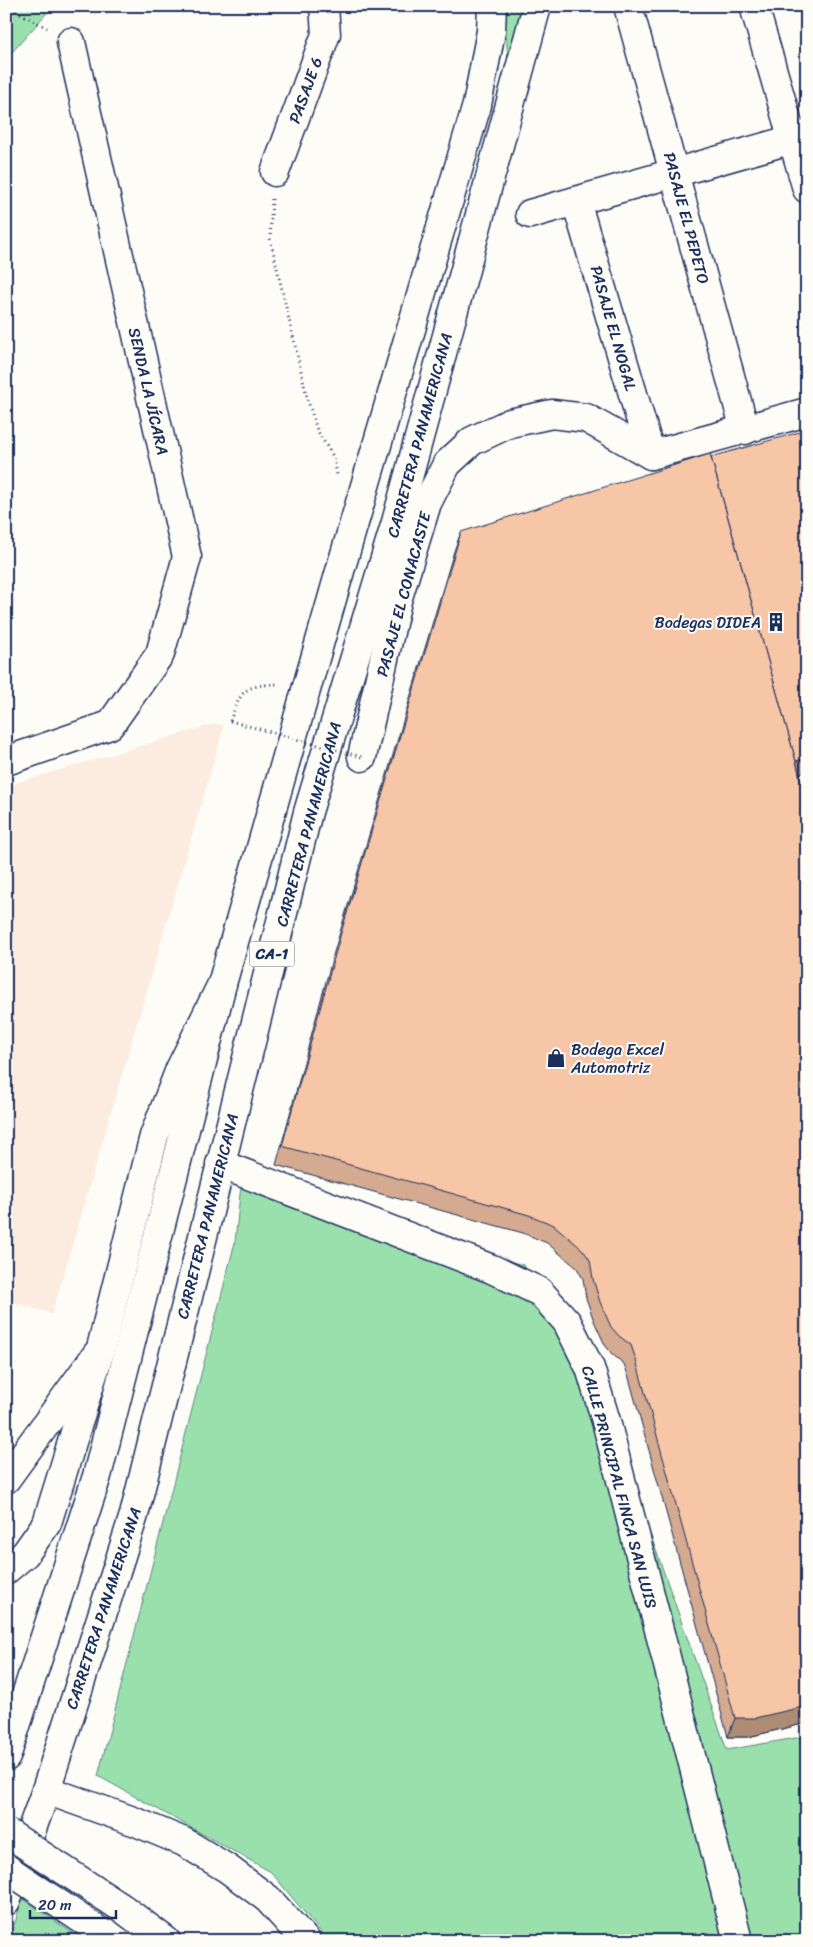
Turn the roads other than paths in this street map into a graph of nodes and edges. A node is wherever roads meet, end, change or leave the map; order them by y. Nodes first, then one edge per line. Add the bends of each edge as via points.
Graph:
1 (324, 6) edge
2 (492, 6) edge
3 (537, 6) edge
4 (628, 6) edge
5 (754, 6) edge
6 (71, 42) road end
7 (800, 137) edge
8 (275, 172) road end
9 (674, 173) junction
10 (807, 189) edge
11 (576, 201) junction
12 (530, 214) dead end
13 (807, 412) edge
14 (746, 430) junction
15 (651, 455) junction
16 (362, 757) road end
17 (6, 761) edge
18 (222, 984) junction
19 (220, 1164) junction
20 (101, 1348) junction
21 (6, 1479) edge
22 (6, 1570) edge
23 (6, 1757) edge
24 (46, 1790) junction
25 (6, 1832) edge
26 (6, 1868) edge
27 (6, 1902) edge
28 (108, 1937) edge
29 (166, 1941) edge
30 (306, 1941) edge
31 (738, 1941) edge

1 - 8 main road, PASAJE 6 via 326,34
2 - 18 main road, CA-1 via 477,105
3 - 19 main road, CARRETERA PANAMERICANA / CA-1 via 396,522 308,812
4 - 9 main road, PASAJE EL PEPETO
5 - 7 main road
6 - 17 main road, SENDA LA JÍCARA via 186,557 160,654 110,725
7 - 9 main road
7 - 10 main road
9 - 11 main road
9 - 14 main road, PASAJE EL PEPETO
11 - 12 main road
11 - 15 main road, PASAJE EL NOGAL
13 - 14 main road
14 - 15 main road
15 - 16 main road, PASAJE EL CONACASTE via 586,418 552,414 510,423 472,442 447,464 427,503 397,601
18 - 20 main road via 180,1069 154,1136
18 - 23 main road, CA-1 via 97,1476
19 - 24 main road, CARRETERA PANAMERICANA / CA-1 via 134,1515
19 - 31 main road, CALLE PRINCIPAL FINCA SAN LUIS via 492,1269 540,1292 567,1322 590,1368 606,1421
20 - 21 main road
20 - 22 main road via 47,1523 25,1554
24 - 27 main road, CARRETERA PANAMERICANA / CA-1
24 - 30 main road via 184,1842 268,1899
25 - 29 main road, bridge
26 - 28 main road, bridge

